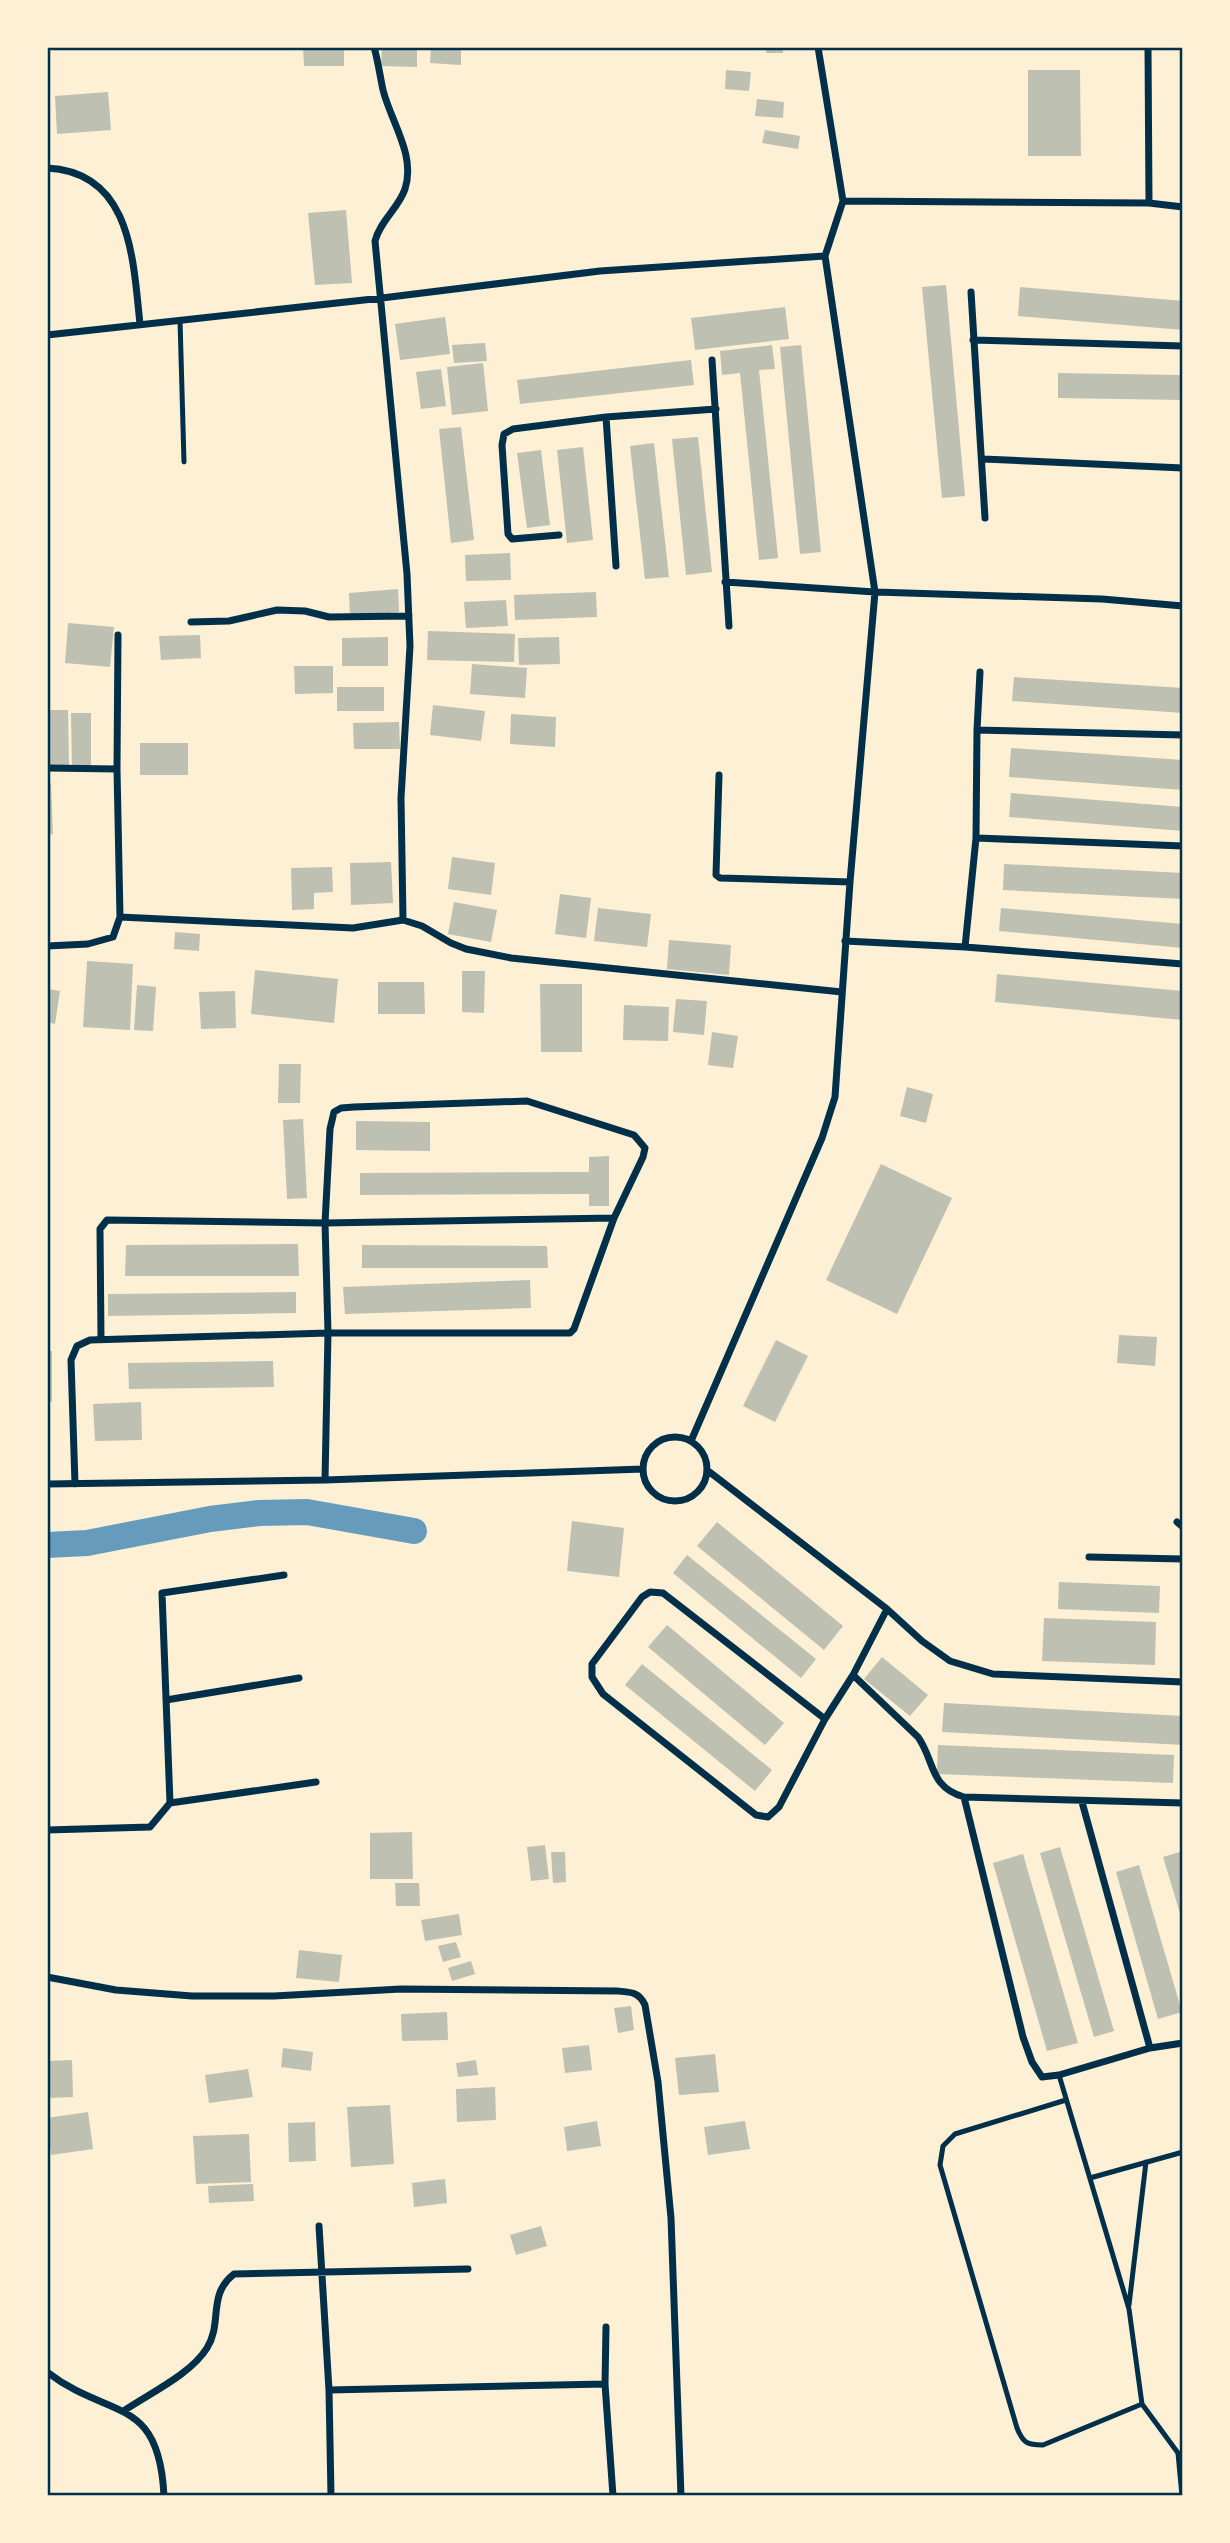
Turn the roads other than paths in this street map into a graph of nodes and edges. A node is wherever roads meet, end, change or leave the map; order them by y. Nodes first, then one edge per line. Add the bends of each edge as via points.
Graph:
1 (374, 47) edge
2 (818, 47) edge
3 (1148, 47) edge
4 (47, 168) edge
5 (843, 201) junction
6 (1149, 203) junction
7 (1183, 207) edge
8 (825, 256) junction
9 (971, 292) dead end
10 (382, 298) junction
11 (180, 320) junction
12 (141, 324) junction
13 (47, 335) edge
14 (973, 340) junction
15 (1183, 346) edge
16 (712, 360) dead end
17 (716, 409) junction
18 (606, 417) junction
19 (983, 460) junction
20 (184, 462) dead end
21 (1183, 468) edge
22 (985, 518) dead end
23 (559, 535) dead end
24 (616, 566) dead end
25 (725, 582) junction
26 (875, 592) junction
27 (1183, 606) edge
28 (409, 615) junction
29 (191, 622) dead end
30 (729, 626) dead end
31 (118, 635) dead end
32 (980, 672) dead end
33 (976, 730) junction
34 (1183, 735) edge
35 (47, 768) edge
36 (117, 769) junction
37 (719, 775) dead end
38 (976, 838) junction
39 (1183, 846) edge
40 (850, 882) junction
41 (120, 917) junction
42 (403, 920) junction
43 (845, 941) junction
44 (47, 946) edge
45 (965, 947) junction
46 (1183, 964) edge
47 (842, 992) junction
48 (614, 1218) junction
49 (325, 1223) junction
50 (328, 1333) junction
51 (101, 1338) junction
52 (691, 1441) junction
53 (643, 1469) junction
54 (707, 1470) junction
55 (324, 1480) junction
56 (47, 1484) edge
57 (75, 1484) junction
58 (1089, 1557) dead end
59 (1183, 1559) edge
60 (284, 1575) dead end
61 (887, 1609) junction
62 (853, 1675) junction
63 (299, 1678) dead end
64 (1183, 1682) edge
65 (166, 1700) junction
66 (825, 1719) junction
67 (316, 1782) dead end
68 (964, 1797) junction
69 (1082, 1802) junction
70 (170, 1803) junction
71 (1183, 1804) edge
72 (47, 1830) edge
73 (47, 1977) edge
74 (1183, 2043) edge
75 (1150, 2048) junction
76 (1059, 2075) junction
77 (1066, 2101) junction
78 (1183, 2152) edge
79 (1146, 2162) junction
80 (1090, 2178) junction
81 (319, 2226) dead end
82 (468, 2269) dead end
83 (322, 2271) junction
84 (1129, 2309) junction
85 (606, 2327) dead end
86 (47, 2372) edge
87 (605, 2384) junction
88 (329, 2390) junction
89 (1142, 2404) junction
90 (125, 2410) junction
91 (164, 2496) edge
92 (331, 2496) edge
93 (613, 2496) edge
94 (681, 2496) edge
95 (1182, 2496) edge

1 - 10 street via 408,174 404,192 375,241
2 - 5 street
3 - 6 street
4 - 12 street via 89,178 111,198 131,246
5 - 6 street
5 - 8 street
6 - 7 street
8 - 10 street via 600,271
8 - 26 street
9 - 14 street
10 - 11 street
10 - 28 street
11 - 12 street
11 - 20 lane
12 - 13 street
14 - 15 street
14 - 19 street
16 - 17 street
17 - 18 street
17 - 25 street
18 - 23 street via 504,434 508,534 512,539
18 - 24 street
19 - 21 street
19 - 22 street
25 - 26 street
25 - 30 street
26 - 27 street
26 - 40 street
28 - 29 street via 329,617 277,610 229,621
28 - 42 street via 401,798
31 - 36 street
32 - 33 street
33 - 34 street
33 - 38 street
35 - 36 street
36 - 41 street
37 - 40 street via 716,875
38 - 39 street
38 - 45 street
40 - 43 street
41 - 42 street via 353,928
41 - 44 street via 113,937 102,942
42 - 47 street via 466,949 511,958
43 - 45 street
43 - 47 street
45 - 46 street
47 - 52 street via 835,1097 822,1138
48 - 49 street
48 - 49 street via 643,1157 641,1142 634,1135 527,1101 365,1106 334,1112
48 - 50 street via 570,1333
49 - 50 street
49 - 51 street via 107,1220 100,1229
50 - 51 street
50 - 55 street
51 - 57 street via 76,1346 71,1360
52 - 53 street via 680,1437 659,1441
52 - 54 street via 699,1448
53 - 54 street via 651,1489 669,1500 691,1497 705,1481
53 - 55 street
54 - 61 street
55 - 57 street
56 - 57 street
58 - 59 street
60 - 65 street via 162,1593
61 - 62 street
61 - 64 street via 922,1641 969,1669 993,1674
62 - 66 street
62 - 68 street via 918,1737 937,1778 952,1794
63 - 65 street
65 - 70 street
66 - 66 street via 779,1807 763,1818 603,1694 592,1678 592,1664 642,1597 663,1593
67 - 70 street
68 - 69 street
68 - 76 street via 1023,2038 1042,2077
69 - 71 street
69 - 75 street
70 - 72 street via 150,1827
73 - 94 street via 116,1990 192,1996 401,1989 617,1991 642,1997 658,2082 671,2218
74 - 75 street
75 - 76 street
76 - 77 lane
77 - 80 lane
77 - 89 lane via 955,2134 943,2146 940,2165 1023,2441 1043,2445
78 - 79 lane
79 - 80 lane
79 - 84 lane
80 - 84 lane
81 - 83 street
82 - 83 street
83 - 88 street
83 - 90 street via 234,2274 223,2283 213,2336 197,2362
84 - 89 lane
85 - 87 street
86 - 90 street via 66,2387
87 - 88 street
87 - 93 street
88 - 92 street
89 - 95 lane via 1178,2453
90 - 91 street via 150,2434

